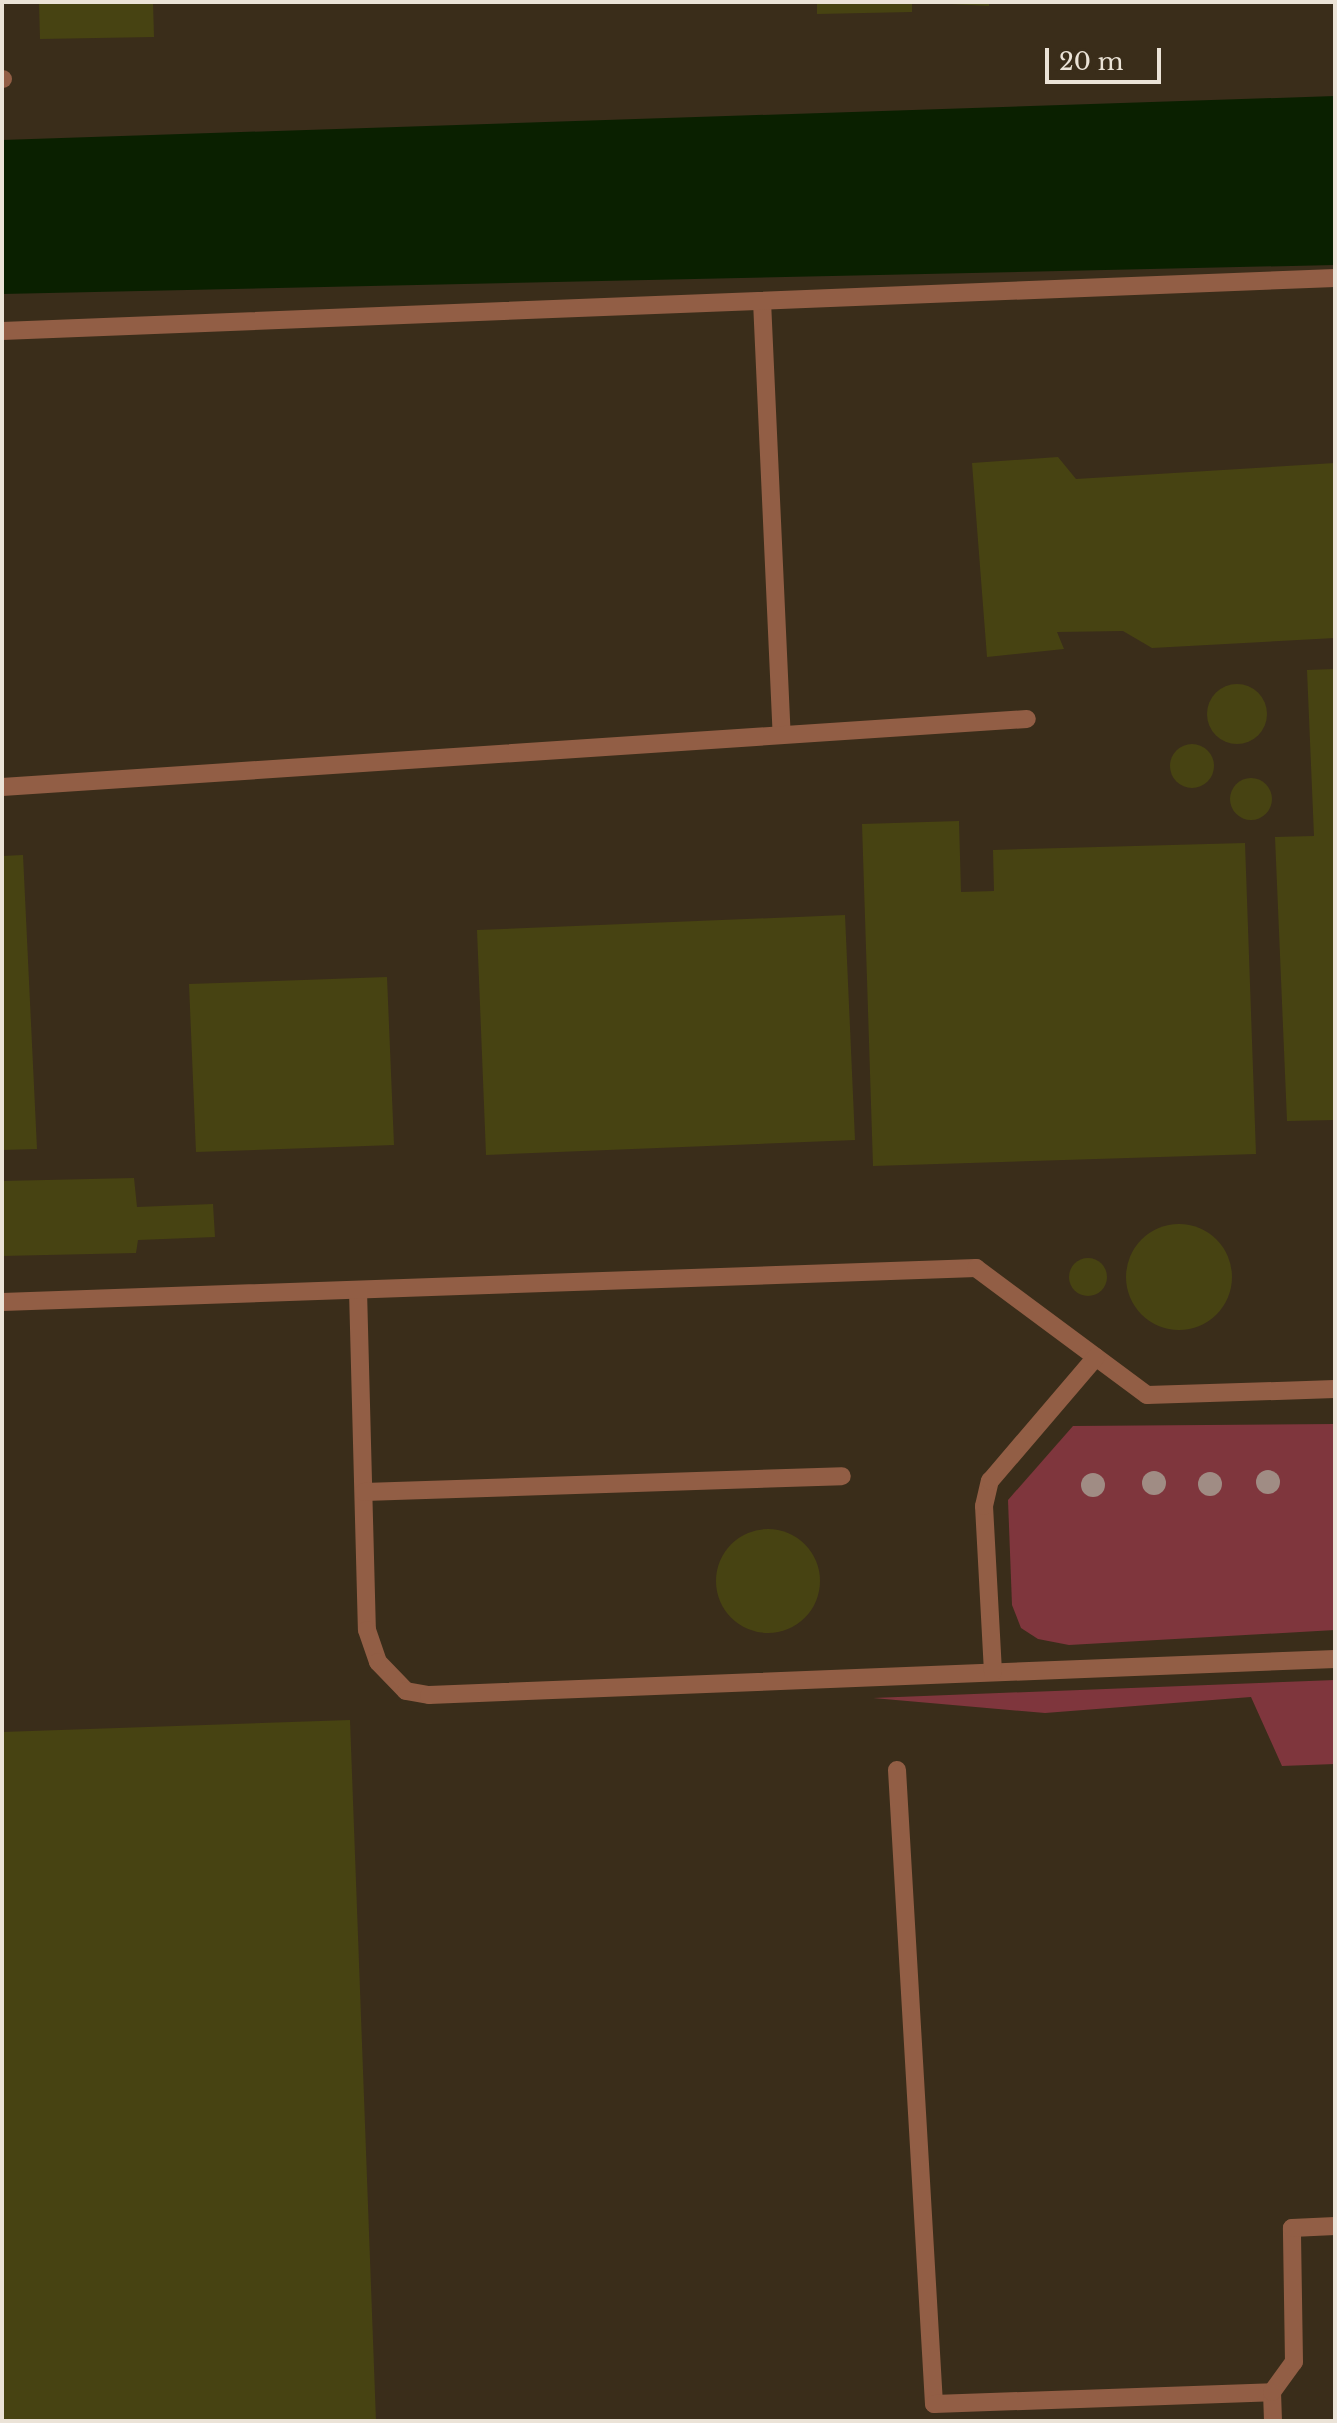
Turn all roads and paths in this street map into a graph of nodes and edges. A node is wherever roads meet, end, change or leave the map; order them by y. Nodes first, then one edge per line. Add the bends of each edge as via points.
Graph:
1 (1335, 278) edge
2 (762, 301) junction
3 (2, 331) edge
4 (1027, 719) dead end
5 (782, 735) junction
6 (2, 787) edge
7 (358, 1290) junction
8 (2, 1302) edge
9 (1096, 1357) junction
10 (1335, 1389) edge
11 (842, 1476) dead end
12 (364, 1492) junction
13 (1335, 1659) edge
14 (993, 1672) junction
15 (897, 1770) dead end
16 (1335, 2226) edge
17 (1272, 2392) junction
18 (1273, 2421) edge

1 - 2 lane
2 - 3 lane
2 - 5 lane
4 - 5 lane
5 - 6 lane
7 - 8 lane
7 - 9 lane via 976,1268
7 - 12 lane
9 - 10 lane via 1147,1395
9 - 14 lane via 990,1481 984,1506
11 - 12 lane
12 - 14 lane via 367,1630 378,1662 406,1691 429,1695
13 - 14 lane
15 - 17 lane via 934,2404
16 - 17 lane via 1292,2228 1294,2362
17 - 18 lane

